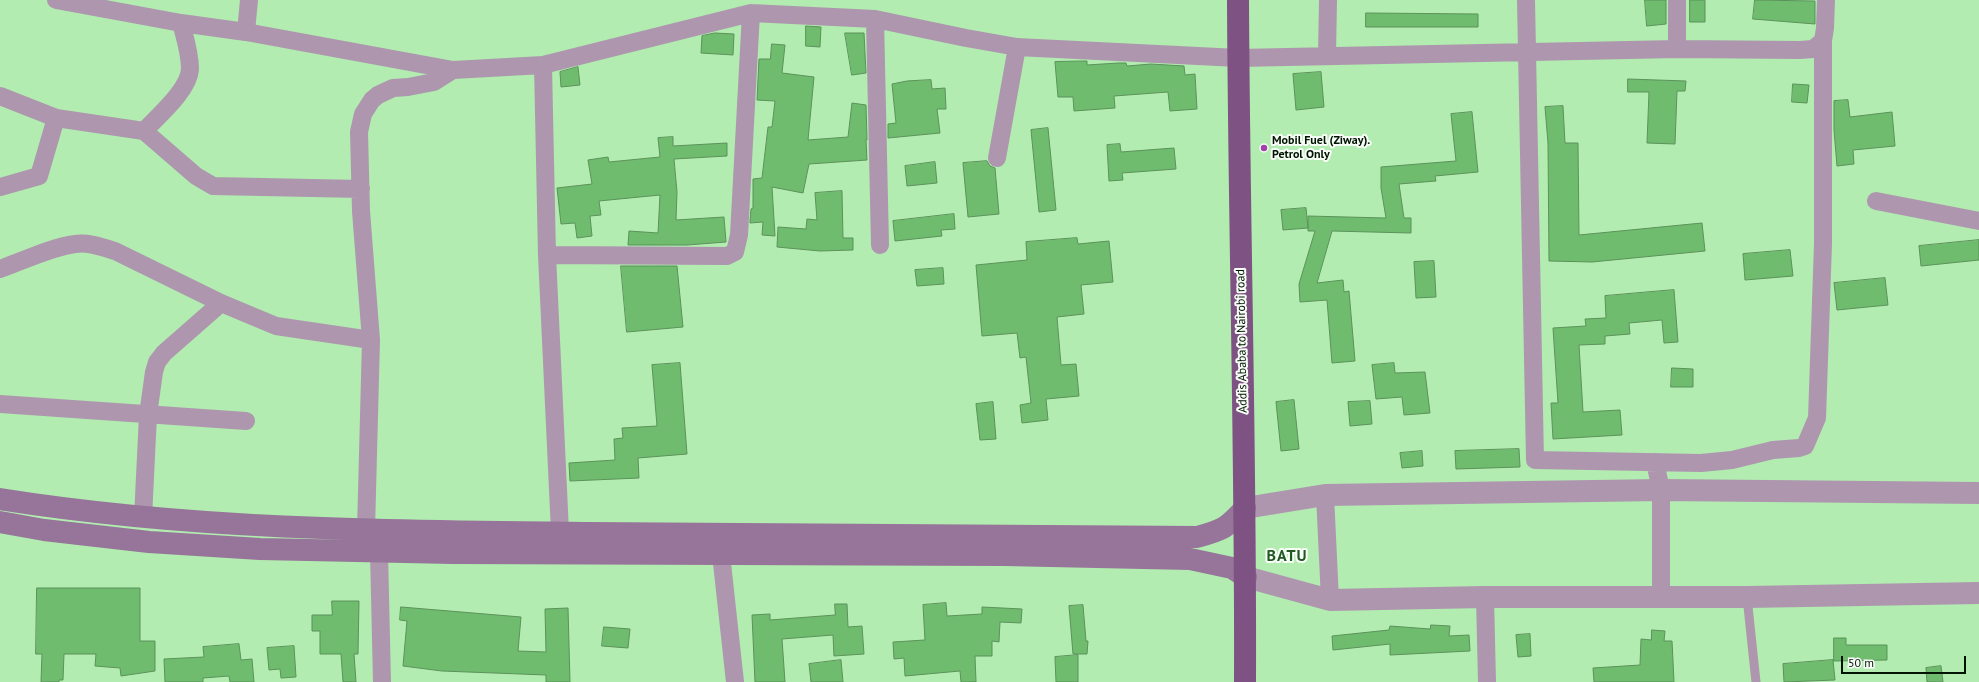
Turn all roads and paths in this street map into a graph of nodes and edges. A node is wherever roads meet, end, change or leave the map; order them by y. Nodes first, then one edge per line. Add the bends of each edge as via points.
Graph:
1 (56, 0) edge
2 (249, 0) edge
3 (1238, 0) edge
4 (1328, 0) edge
5 (1526, 0) edge
6 (1677, 0) edge
7 (1826, 0) edge
8 (751, 13) junction
9 (875, 19) junction
10 (181, 23) junction
11 (246, 32) junction
12 (1822, 41) junction
13 (1017, 47) junction
14 (1677, 49) junction
15 (1527, 52) junction
16 (1327, 56) junction
17 (1238, 58) junction
18 (542, 64) junction
19 (453, 70) junction
20 (0, 96) edge
21 (56, 118) junction
22 (144, 131) junction
23 (997, 158) dead end
24 (0, 187) edge
25 (361, 190) junction
26 (1876, 201) dead end
27 (1979, 221) edge
28 (880, 245) dead end
29 (547, 255) junction
30 (0, 269) edge
31 (221, 303) junction
32 (371, 340) junction
33 (0, 404) edge
34 (148, 415) junction
35 (246, 421) dead end
36 (1655, 462) junction
37 (1661, 490) junction
38 (1979, 493) edge
39 (1326, 495) junction
40 (0, 499) edge
41 (1245, 508) junction
42 (143, 518) junction
43 (0, 522) edge
44 (366, 530) junction
45 (560, 532) junction
46 (742, 534) junction
47 (379, 552) junction
48 (721, 554) junction
49 (1246, 578) junction
50 (1979, 593) edge
51 (1661, 597) junction
52 (1747, 597) junction
53 (1485, 598) junction
54 (1330, 600) junction
55 (382, 682) edge
56 (735, 682) edge
57 (1245, 682) edge
58 (1487, 682) edge
59 (1756, 682) edge

1 - 10 street
2 - 11 street
3 - 17 highway, Addis Ababa to Nairobi road
4 - 16 street
5 - 15 street
6 - 14 street
7 - 12 street
8 - 9 street
8 - 18 street
8 - 29 street via 739,235 735,252 727,256
9 - 13 street
9 - 28 street
10 - 11 street
10 - 22 street via 189,54 190,70 184,86
11 - 19 street
12 - 14 street via 1813,49 1800,50
12 - 36 street via 1823,244 1817,418 1810,437 1805,446 1799,448 1773,450 1732,460 1701,463
13 - 17 street
13 - 23 street
14 - 15 street
15 - 16 street
15 - 36 street via 1536,460
16 - 17 street
17 - 41 highway, Addis Ababa to Nairobi road
18 - 19 street
18 - 29 street
19 - 25 street via 434,82 408,88 393,88 378,94 372,100 363,114 359,132
20 - 21 street
21 - 22 street
21 - 24 street via 39,176
22 - 25 street via 196,176 213,186
25 - 32 street
26 - 27 street
29 - 45 street
30 - 31 street via 75,244 97,245 115,251
31 - 32 street via 276,326
31 - 34 street via 157,362
32 - 44 street
33 - 34 street
34 - 35 street
34 - 42 street
36 - 37 street
37 - 38 street
37 - 39 street
37 - 51 street
39 - 41 street
39 - 54 street
40 - 42 main road
41 - 46 main road via 1230,524 1216,532 1197,537
41 - 49 highway, Addis Ababa to Nairobi road
42 - 44 main road via 285,528
43 - 47 main road via 44,530 149,542 260,549
44 - 45 main road
44 - 47 street
45 - 46 main road
46 - 48 street
47 - 48 main road
47 - 55 street
48 - 49 main road via 1004,555 1190,559 1232,568
48 - 56 street
49 - 54 street
49 - 57 highway, Addis Ababa to Nairobi road
50 - 52 street
51 - 52 street
51 - 53 street
52 - 59 lane
53 - 54 street
53 - 58 street

